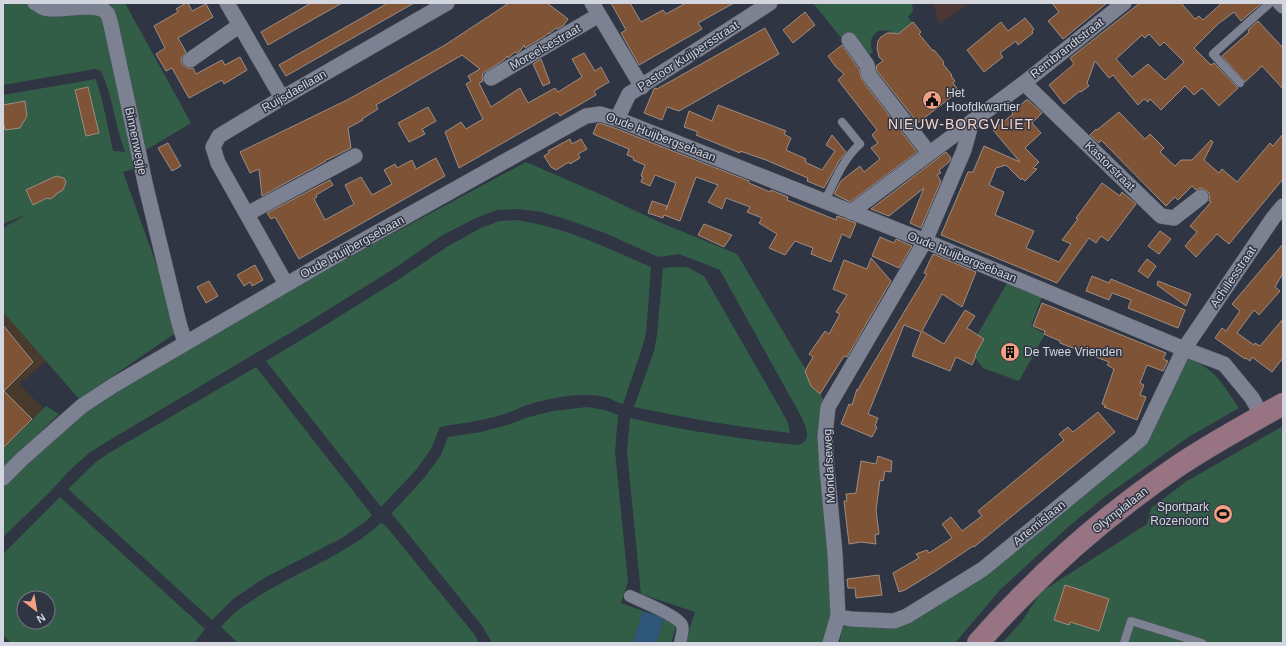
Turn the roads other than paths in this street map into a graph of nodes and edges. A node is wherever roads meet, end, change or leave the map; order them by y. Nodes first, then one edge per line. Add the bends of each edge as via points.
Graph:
1 (36, 3) edge
2 (227, 3) edge
3 (447, 3) edge
4 (770, 3) edge
5 (1124, 3) edge
6 (1270, 3) edge
7 (1280, 3) edge
8 (1283, 6) edge
9 (595, 9) edge
10 (240, 25) junction
11 (849, 40) dead end
12 (190, 60) dead end
13 (491, 78) dead end
14 (1024, 82) junction
15 (1240, 83) dead end
16 (642, 87) junction
17 (282, 98) junction
18 (617, 119) junction
19 (972, 121) junction
20 (842, 122) dead end
21 (929, 153) junction
22 (355, 156) dead end
23 (1201, 197) dead end
24 (825, 201) junction
25 (1283, 206) edge
26 (851, 212) junction
27 (247, 214) junction
28 (926, 241) junction
29 (286, 284) junction
30 (185, 343) junction
31 (1184, 349) junction
32 (1283, 404) edge
33 (1262, 416) junction
34 (3, 478) edge
35 (630, 596) dead end
36 (838, 616) junction
37 (680, 643) edge
38 (830, 643) edge
39 (978, 643) edge
40 (1124, 643) edge
41 (1202, 643) edge

1 - 30 street, Binnenwegje via 43,8 93,4 102,7 107,13
2 - 10 street
3 - 17 street, Ruijsdaellaan
4 - 16 street, Pastoor Kuijpersstraat
5 - 14 street, Rembrandtstraat
6 - 15 lane via 1213,54
7 - 8 street
9 - 13 street, Moreelsestraat
9 - 16 street, Moreelsestraat
10 - 12 street
10 - 17 street
11 - 21 street via 867,66 869,75
14 - 19 street, Rembrandtstraat
14 - 23 street, Kastorstraat via 1161,216 1174,218
16 - 18 street, Pastoor Kuijpersstraat via 629,94
17 - 27 street, Ruijsdaellaan via 219,136 213,147 218,163
18 - 24 street, Oude Huijbergsebaan
18 - 29 street, Oude Huijbergsebaan via 600,114 586,116
19 - 21 street, Rembrandtstraat
19 - 28 street via 964,150
20 - 24 lane via 860,144 838,174
21 - 26 street, Rembrandtstraat
22 - 27 street
24 - 26 street, Oude Huijbergsebaan
25 - 31 street, Achillesstraat
26 - 28 street, Oude Huijbergsebaan
27 - 29 street, Ruijsdaellaan
28 - 31 street, Oude Huijbergsebaan
28 - 36 street, Mondafseweg via 828,407 825,436
29 - 30 street, Oude Huijbergsebaan
30 - 34 street, Oude Huijbergsebaan via 82,406
31 - 33 street, Oude Huijbergsebaan via 1224,364 1252,398
31 - 36 street, Artemislaan via 1141,440 983,569 907,616 894,621
32 - 33 main road, Olympialaan
33 - 39 main road, Olympialaan via 1178,466 1100,524 1031,587
35 - 37 street via 674,617 682,624
36 - 38 street, Mondafseweg
40 - 41 lane via 1131,621

